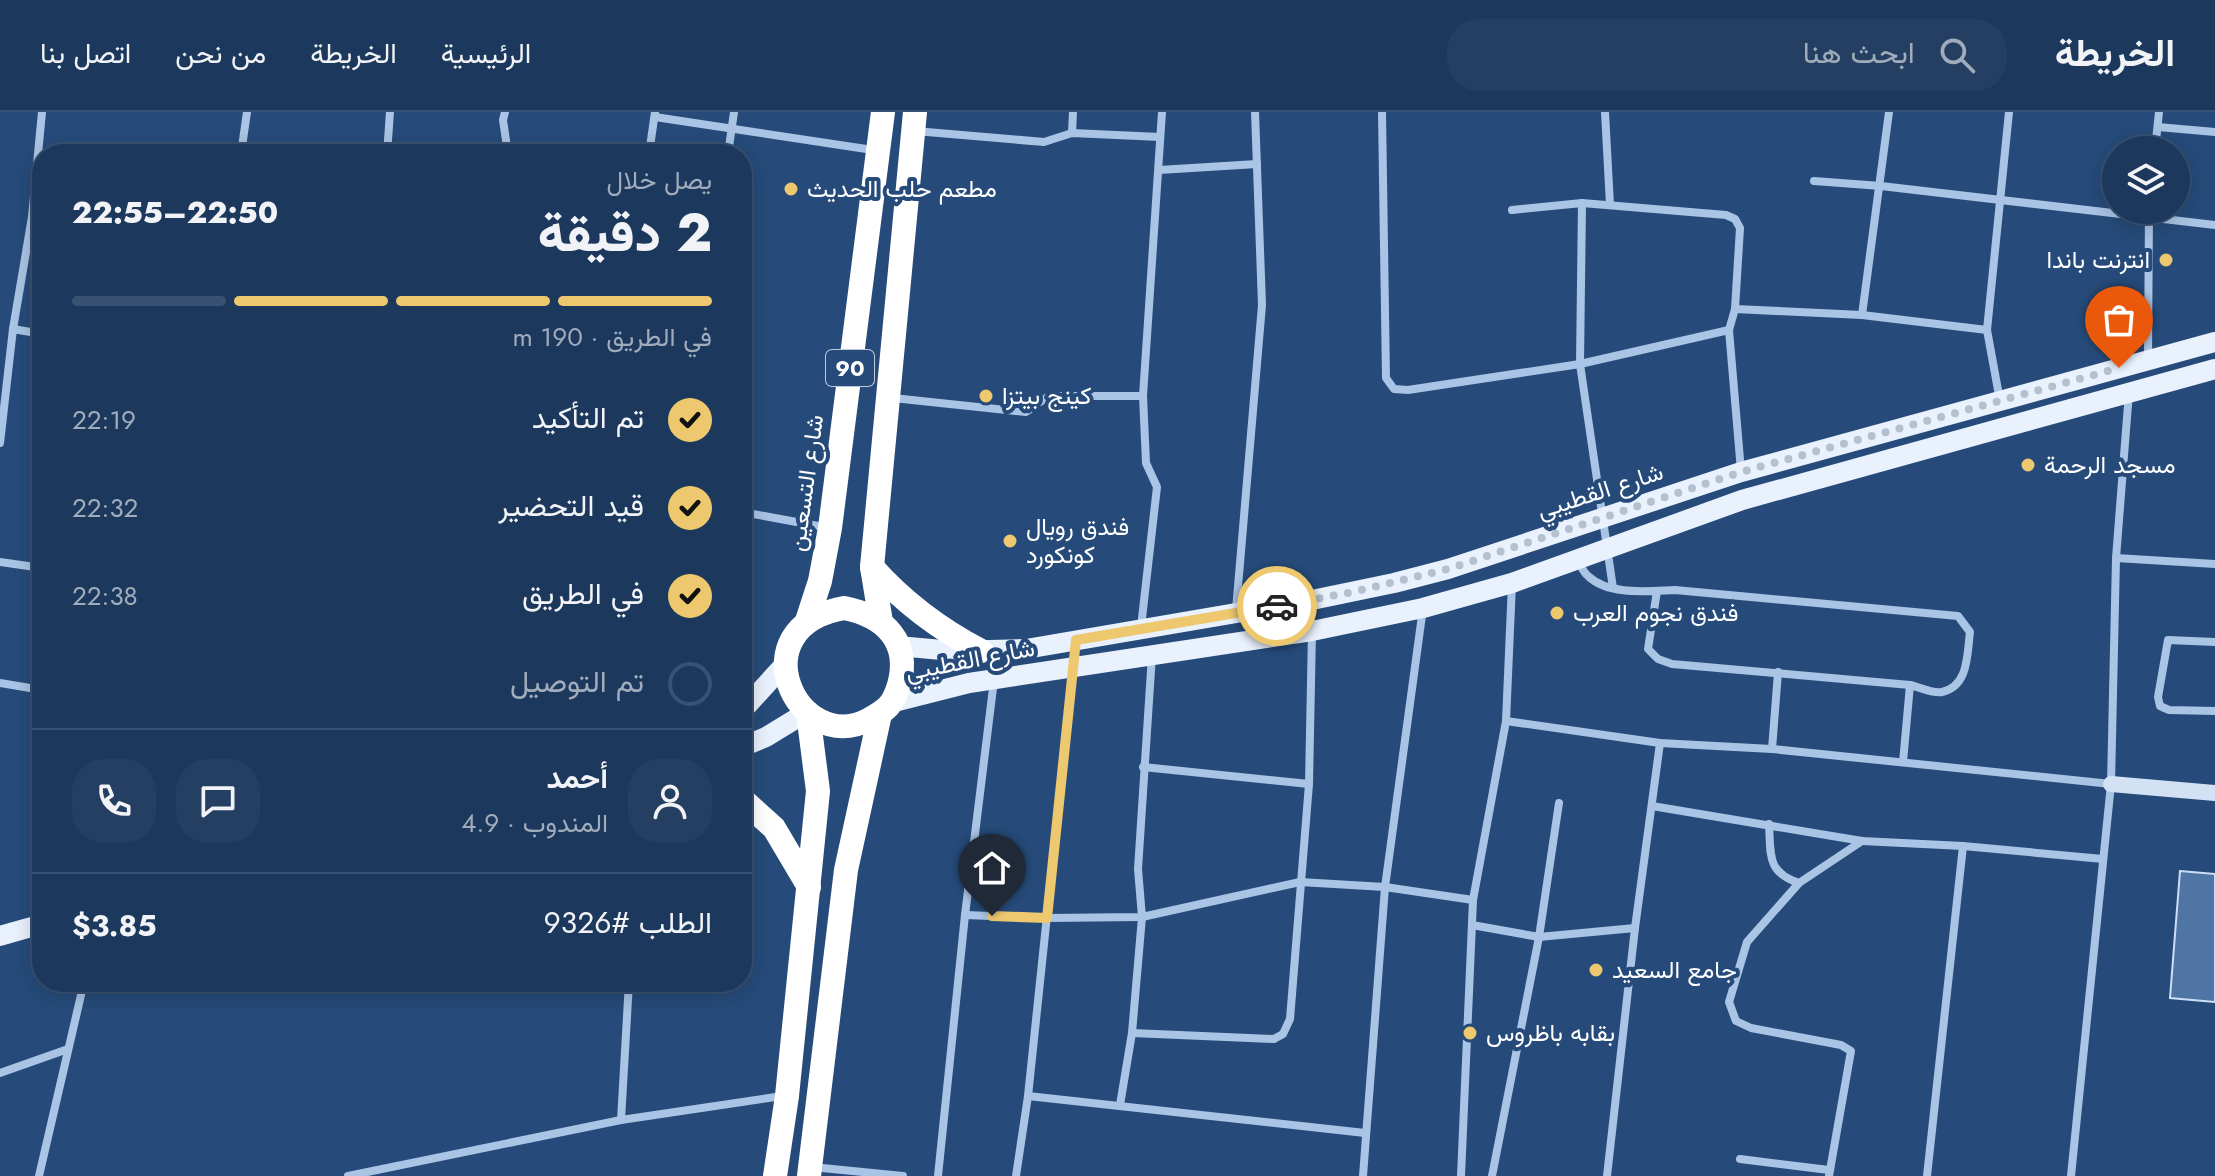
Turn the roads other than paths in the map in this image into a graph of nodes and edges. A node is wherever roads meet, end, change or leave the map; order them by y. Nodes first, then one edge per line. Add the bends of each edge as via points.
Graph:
1 (42, 112) edge
2 (247, 112) edge
3 (390, 112) edge
4 (505, 112) edge
5 (734, 112) edge
6 (883, 112) edge
7 (1073, 112) edge
8 (1162, 112) edge
9 (1255, 112) edge
10 (1382, 112) edge
11 (1605, 112) edge
12 (1889, 112) edge
13 (2009, 112) edge
14 (2159, 112) edge
15 (655, 114) edge
16 (914, 121) edge
17 (2158, 127) junction
18 (731, 129) junction
19 (2215, 132) edge
20 (1072, 133) junction
21 (2157, 136) edge
22 (1160, 137) junction
23 (39, 144) edge
24 (242, 144) edge
25 (388, 144) edge
26 (507, 144) edge
27 (650, 144) edge
28 (729, 144) edge
29 (878, 151) junction
30 (1257, 164) junction
31 (1159, 170) junction
32 (1814, 181) dead end
33 (1881, 186) junction
34 (2000, 200) junction
35 (1582, 203) junction
36 (1610, 205) junction
37 (1512, 210) dead end
38 (2102, 210) edge
39 (32, 217) edge
40 (2190, 221) edge
41 (2149, 224) edge
42 (2215, 225) edge
43 (1735, 309) junction
44 (1862, 315) junction
45 (13, 329) junction
46 (1729, 330) junction
47 (1987, 330) junction
48 (32, 332) edge
49 (2215, 342) edge
50 (2148, 360) junction
51 (1580, 364) junction
52 (2215, 369) edge
53 (2130, 392) junction
54 (1143, 396) junction
55 (888, 397) junction
56 (2000, 401) junction
57 (0, 443) edge
58 (1741, 472) junction
59 (752, 514) edge
60 (1604, 517) junction
61 (830, 528) junction
62 (1608, 546) junction
63 (2116, 558) junction
64 (1577, 559) junction
65 (0, 562) edge
66 (2215, 564) edge
67 (32, 567) edge
68 (872, 567) junction
69 (1512, 583) junction
70 (1613, 588) junction
71 (1657, 591) junction
72 (1423, 608) junction
73 (1236, 613) junction
74 (807, 621) junction
75 (881, 622) junction
76 (1141, 629) junction
77 (1312, 631) junction
78 (1076, 640) junction
79 (2215, 642) edge
80 (898, 646) junction
81 (981, 651) junction
82 (1152, 655) junction
83 (785, 664) junction
84 (1074, 667) junction
85 (1778, 672) junction
86 (994, 679) junction
87 (0, 683) edge
88 (1910, 685) junction
89 (32, 688) edge
90 (752, 700) edge
91 (887, 708) junction
92 (2215, 711) edge
93 (807, 713) junction
94 (1506, 721) junction
95 (752, 743) edge
96 (1660, 743) junction
97 (1772, 749) junction
98 (1903, 762) junction
99 (1143, 767) junction
100 (1309, 784) junction
101 (2111, 784) junction
102 (2215, 793) edge
103 (1559, 803) dead end
104 (1652, 806) junction
105 (752, 808) edge
106 (1769, 824) junction
107 (1862, 841) junction
108 (1963, 846) junction
109 (2103, 859) junction
110 (1300, 882) junction
111 (1799, 883) junction
112 (809, 887) junction
113 (1385, 887) junction
114 (1473, 900) junction
115 (965, 915) junction
116 (1142, 917) junction
117 (1047, 918) junction
118 (1472, 925) junction
119 (32, 927) edge
120 (1635, 928) junction
121 (0, 936) edge
122 (1539, 937) junction
123 (82, 992) edge
124 (628, 992) edge
125 (1132, 1033) junction
126 (68, 1049) junction
127 (0, 1073) edge
128 (787, 1096) junction
129 (1028, 1096) junction
130 (1120, 1105) junction
131 (621, 1120) junction
132 (1365, 1133) junction
133 (1740, 1159) dead end
134 (809, 1171) edge
135 (1829, 1173) edge
136 (39, 1176) edge
137 (348, 1176) edge
138 (775, 1176) edge
139 (903, 1176) edge
140 (938, 1176) edge
141 (1016, 1176) edge
142 (1363, 1176) edge
143 (1461, 1176) edge
144 (1492, 1176) edge
145 (1607, 1176) edge
146 (1927, 1176) edge
147 (2071, 1176) edge

1 - 23 street
2 - 24 street
3 - 25 street
4 - 26 street
5 - 18 street
6 - 29 highway, شارع التسعين / 90
7 - 20 street
8 - 22 street
9 - 30 street
10 - 51 street via 1386,378 1394,389
11 - 36 street
12 - 33 street
13 - 34 street
14 - 17 street
15 - 18 street
15 - 27 street
16 - 20 street via 1044,142
16 - 55 highway, 90
17 - 19 street
17 - 21 street
18 - 28 street
18 - 29 street
20 - 22 street
22 - 31 street
29 - 61 highway, شارع التسعين / 90
30 - 31 street
30 - 73 street via 1262,305
31 - 54 street
32 - 33 street
33 - 34 street
33 - 44 street
34 - 38 street
34 - 47 street
35 - 36 street
35 - 37 street
35 - 51 street
36 - 43 street via 1735,219 1740,228
39 - 45 street
40 - 42 street
41 - 50 street
43 - 44 street
43 - 46 street
44 - 47 street
45 - 48 street
45 - 57 street
46 - 51 street
46 - 58 street
47 - 56 street
49 - 50 main road, شارع القطيبي
50 - 56 main road, شارع القطيبي
51 - 60 street
52 - 53 main road, شارع القطيبي
53 - 62 main road, شارع القطيبي via 1742,500
53 - 63 street
54 - 55 street via 1055,396 1026,412
54 - 76 street via 1146,463 1157,487
55 - 68 highway, 90
56 - 58 main road, شارع القطيبي
58 - 60 main road, شارع القطيبي
59 - 61 street
60 - 62 street
60 - 73 main road, شارع القطيبي via 1448,569
61 - 74 highway, شارع التسعين / 90
62 - 64 main road, شارع القطيبي
62 - 70 street
63 - 66 street
63 - 101 street
64 - 69 main road, شارع القطيبي
64 - 70 street via 1588,577
65 - 67 street
68 - 75 highway, 90
68 - 81 highway via 911,607
69 - 72 main road, شارع القطيبي
69 - 94 street
70 - 71 street
71 - 85 street via 1648,649 1658,659
71 - 88 street via 1958,616 1970,632 1964,675 1940,693
72 - 77 main road, شارع القطيبي
72 - 113 street
73 - 76 main road, شارع القطيبي
74 - 75 highway via 844,608
74 - 83 highway via 792,640
75 - 80 highway
76 - 78 main road, شارع القطيبي
77 - 82 main road, شارع القطيبي
77 - 100 street
78 - 81 main road, شارع القطيبي
78 - 84 street
79 - 92 street via 2168,640 2158,697 2160,706 2169,710
80 - 81 main road, شارع القطيبي
80 - 91 highway via 903,671
82 - 84 main road, شارع القطيبي
82 - 99 street
83 - 90 main road
83 - 93 highway via 790,691
84 - 86 main road, شارع القطيبي
84 - 117 street
85 - 88 street
85 - 97 street
86 - 91 main road, شارع القطيبي via 944,688
86 - 115 street
87 - 89 street
88 - 98 street
91 - 93 highway via 863,723 844,726
91 - 134 highway via 846,870
93 - 95 main road
93 - 112 highway via 818,791
94 - 96 street
94 - 114 street
96 - 97 street
96 - 104 street
97 - 98 street
98 - 101 street
99 - 100 street
99 - 116 street via 1138,869
100 - 110 street
101 - 102 street
101 - 109 street
103 - 122 street
104 - 106 street
104 - 120 street
105 - 112 highway via 774,828
106 - 107 street
106 - 111 street via 1772,866
107 - 108 street
107 - 111 street
108 - 109 street
108 - 146 street
109 - 147 street
110 - 113 street
110 - 116 street
110 - 125 street via 1290,1019 1283,1034 1274,1039
111 - 135 street via 1747,942 1729,1002 1736,1021 1751,1028 1851,1051
112 - 128 highway
113 - 114 street
113 - 132 street
114 - 118 street
115 - 117 street
115 - 140 street
116 - 117 street
116 - 125 street
117 - 129 street
118 - 122 street
118 - 143 street
119 - 121 main road
120 - 122 street
120 - 145 street
122 - 144 street
123 - 126 street
124 - 131 street
125 - 130 street
126 - 127 street
126 - 136 street
128 - 131 street
128 - 138 highway
129 - 130 street
129 - 141 street
130 - 132 street
131 - 137 street
132 - 142 street
133 - 135 street
134 - 139 street

